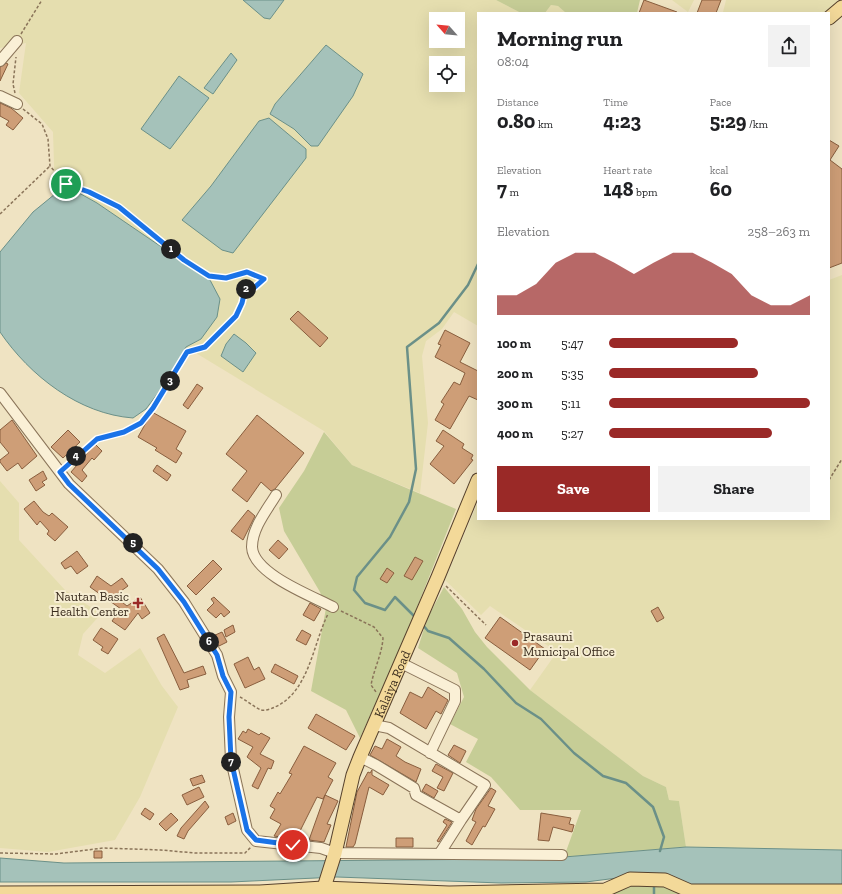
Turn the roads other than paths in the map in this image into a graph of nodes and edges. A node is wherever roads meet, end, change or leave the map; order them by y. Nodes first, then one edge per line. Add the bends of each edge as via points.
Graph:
1 (842, 6) edge
2 (830, 17) edge
3 (17, 40) road end
4 (0, 61) edge
5 (0, 96) edge
6 (17, 104) road end
7 (0, 393) edge
8 (477, 482) edge
9 (276, 495) dead end
10 (333, 607) road end
11 (401, 663) junction
12 (374, 725) junction
13 (430, 753) junction
14 (360, 757) junction
15 (461, 820) junction
16 (335, 853) junction
17 (440, 853) junction
18 (562, 855) dead end
19 (324, 887) edge
20 (842, 891) edge
21 (0, 893) edge
22 (226, 893) edge

1 - 2 main road
3 - 4 street
5 - 6 street
7 - 16 street via 69,484 158,569 184,602 217,655 231,692 231,760 247,830 256,840 321,848
8 - 11 main road, Kalaiya Road
9 - 10 street via 257,527 252,547 254,558 268,573
11 - 12 main road, Kalaiya Road
11 - 13 street via 455,690 456,701
12 - 13 street via 389,728
12 - 14 main road, Kalaiya Road
13 - 15 street via 485,785
14 - 15 street via 398,777 414,788 416,795
14 - 16 main road, Kalaiya Road via 353,775
15 - 17 street
16 - 17 street
16 - 19 main road, Kalaiya Road
17 - 18 street
19 - 20 main road via 449,893 605,890 630,879 665,880 690,890
19 - 22 main road
21 - 22 main road

